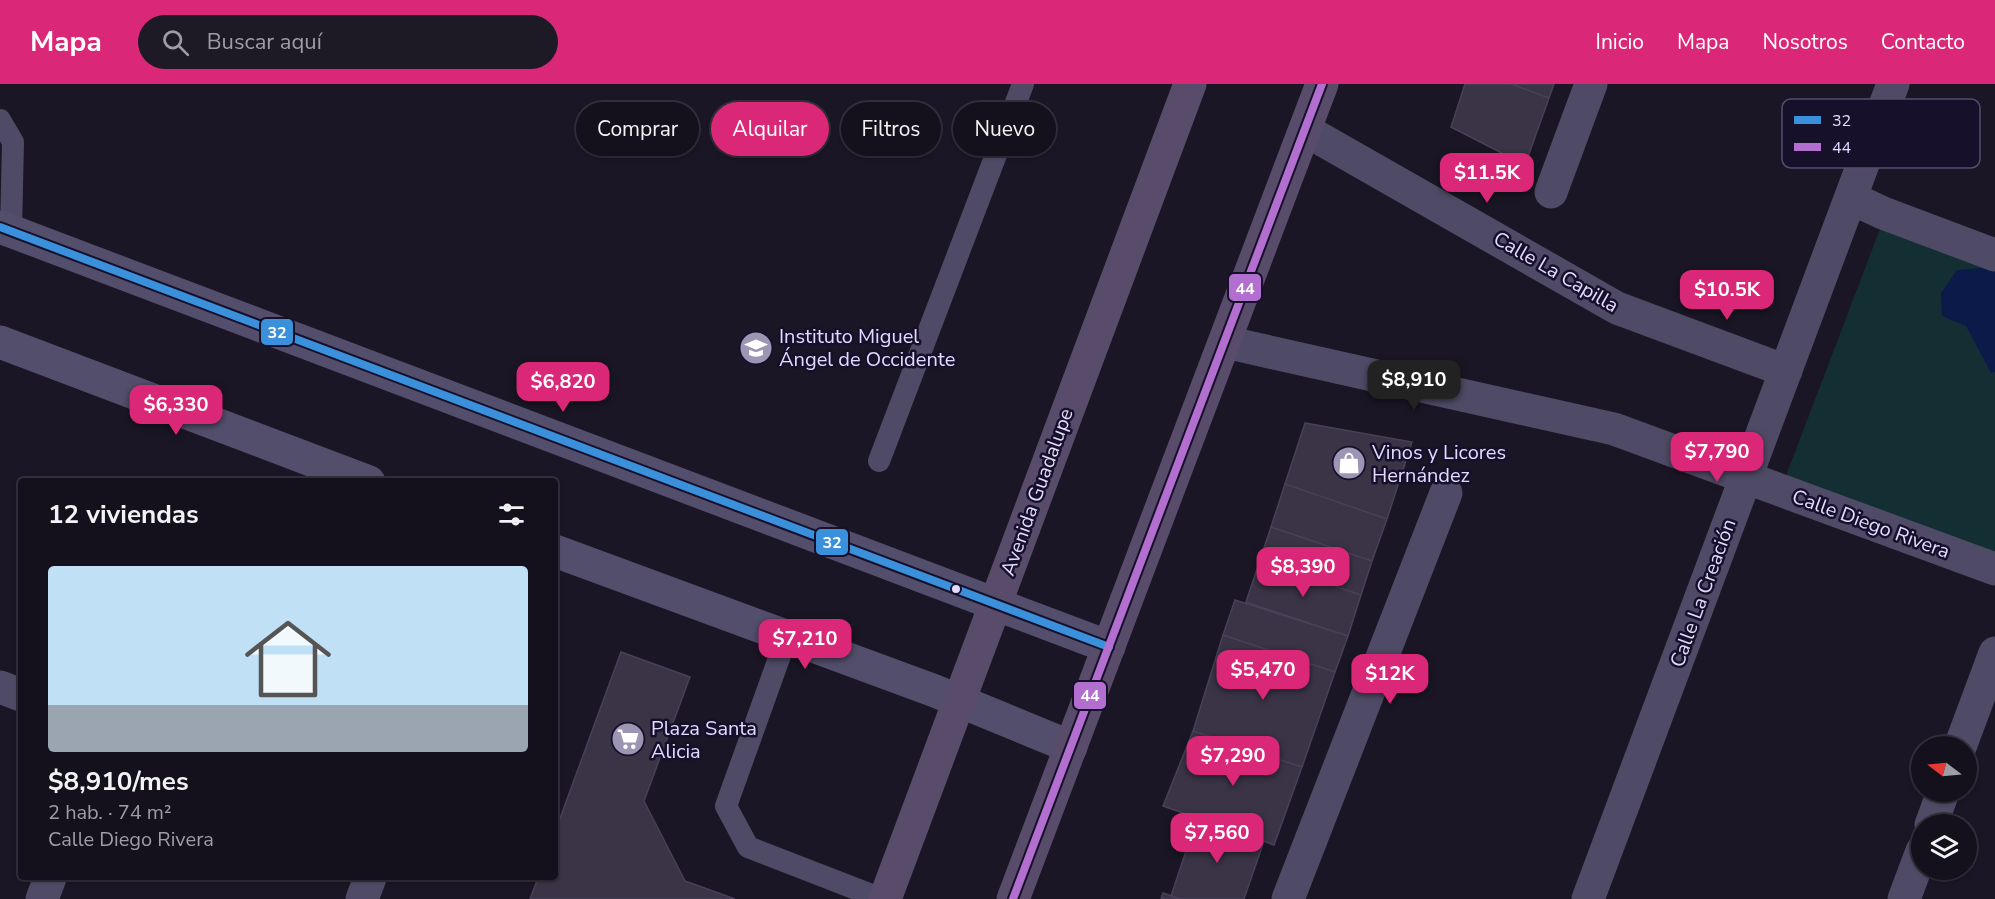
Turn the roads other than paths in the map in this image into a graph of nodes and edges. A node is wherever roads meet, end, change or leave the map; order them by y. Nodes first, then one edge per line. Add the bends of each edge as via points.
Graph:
1 (1023, 84) edge
2 (1190, 84) edge
3 (1322, 84) edge
4 (1591, 84) edge
5 (1893, 84) edge
6 (1887, 99) edge
7 (0, 120) edge
8 (1305, 130) junction
9 (1862, 168) edge
10 (1551, 192) dead end
11 (1851, 198) junction
12 (6, 229) edge
13 (1995, 255) edge
14 (0, 342) edge
15 (1225, 342) junction
16 (1786, 371) junction
17 (879, 461) dead end
18 (1746, 477) junction
19 (358, 478) edge
20 (1446, 493) dead end
21 (558, 552) edge
22 (1995, 569) edge
23 (995, 604) junction
24 (787, 636) junction
25 (1109, 647) junction
26 (1995, 653) edge
27 (0, 687) edge
28 (18, 693) edge
29 (959, 701) junction
30 (1964, 736) edge
31 (1071, 747) junction
32 (49, 880) edge
33 (369, 880) edge
34 (1911, 880) edge
35 (42, 899) edge
36 (362, 899) edge
37 (884, 899) edge
38 (1013, 899) edge
39 (1288, 899) edge
40 (1588, 899) edge
41 (1904, 899) edge

1 - 17 lane
2 - 23 main road, Avenida Guadalupe
3 - 8 main road
4 - 10 street
5 - 6 street, Calle La Creación
7 - 12 lane via 13,142
8 - 15 main road
8 - 16 street, Calle La Capilla via 1617,308
9 - 11 street, Calle La Creación
11 - 13 street
11 - 16 street, Calle La Creación
12 - 23 street
14 - 19 street
15 - 18 street, Calle Diego Rivera via 1614,429
15 - 25 main road
16 - 18 street, Calle La Creación
18 - 22 street, Calle Diego Rivera
18 - 40 street, Calle La Creación
20 - 39 street
21 - 24 street
23 - 25 street
23 - 29 main road, Avenida Guadalupe
24 - 29 street
24 - 37 lane via 726,806 748,847
25 - 31 main road
26 - 30 street
27 - 28 street
29 - 31 street
29 - 37 main road, Avenida Guadalupe
31 - 38 main road
32 - 35 street
33 - 36 street
34 - 41 street

